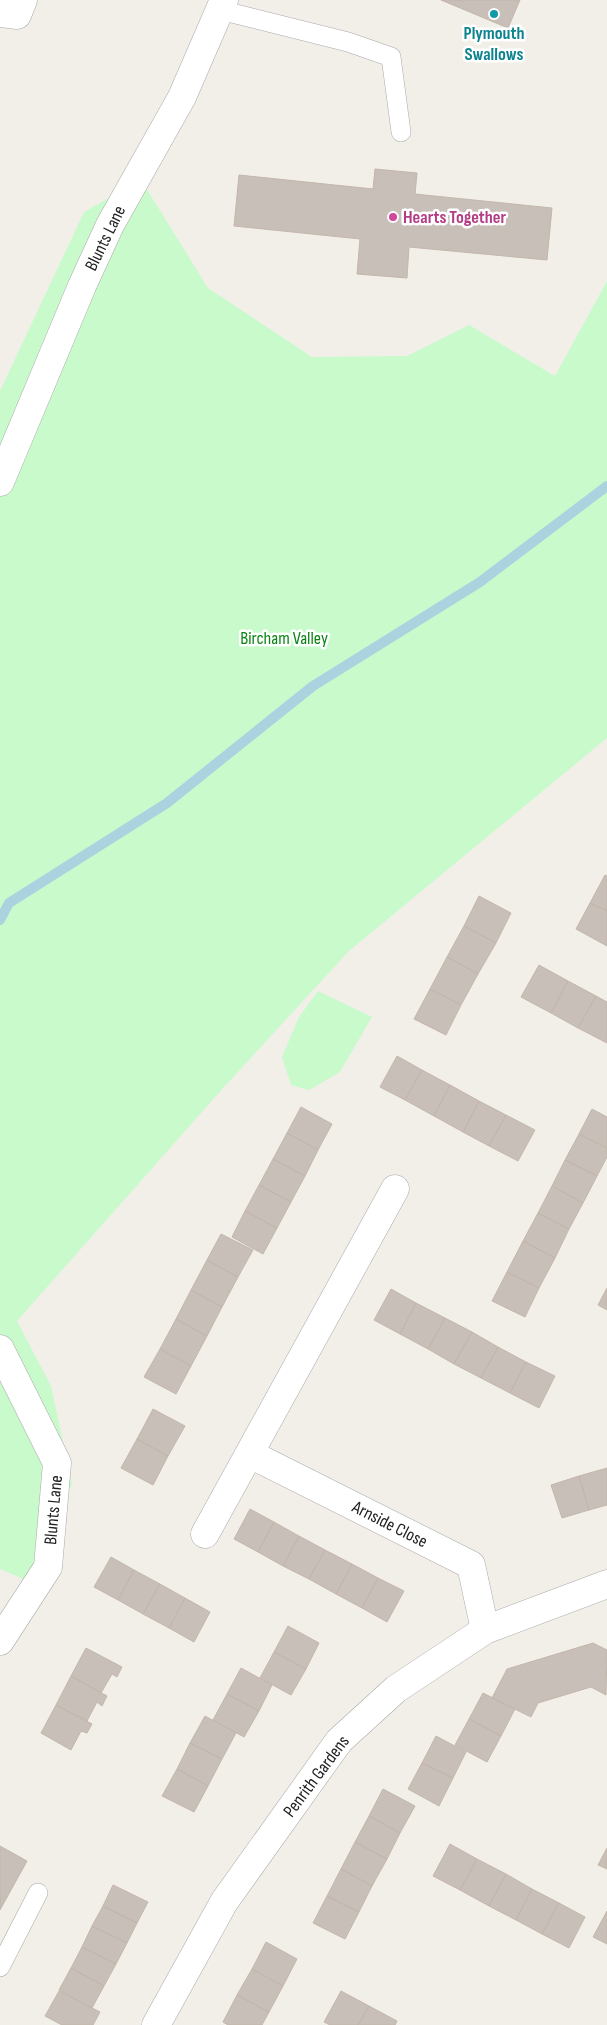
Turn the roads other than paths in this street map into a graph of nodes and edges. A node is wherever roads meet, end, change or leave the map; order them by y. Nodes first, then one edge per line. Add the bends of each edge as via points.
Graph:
1 (23, 0) edge
2 (222, 5) edge
3 (0, 14) edge
4 (401, 132) dead end
5 (0, 482) edge
6 (395, 1189) dead end
7 (0, 1349) edge
8 (250, 1454) junction
9 (205, 1534) dead end
10 (607, 1584) edge
11 (485, 1630) junction
12 (0, 1641) edge
13 (38, 1893) dead end
14 (0, 1967) edge
15 (156, 2025) edge

1 - 3 street via 18,15
2 - 4 lane via 391,57
2 - 5 street, Blunts Lane via 182,97 107,231
6 - 8 street
7 - 12 street, Blunts Lane via 58,1463 48,1567
8 - 9 street
8 - 11 street, Arnside Close via 471,1565
10 - 11 street, Penrith Gardens
11 - 15 street, Penrith Gardens via 396,1689 339,1741 224,1902
13 - 14 lane

